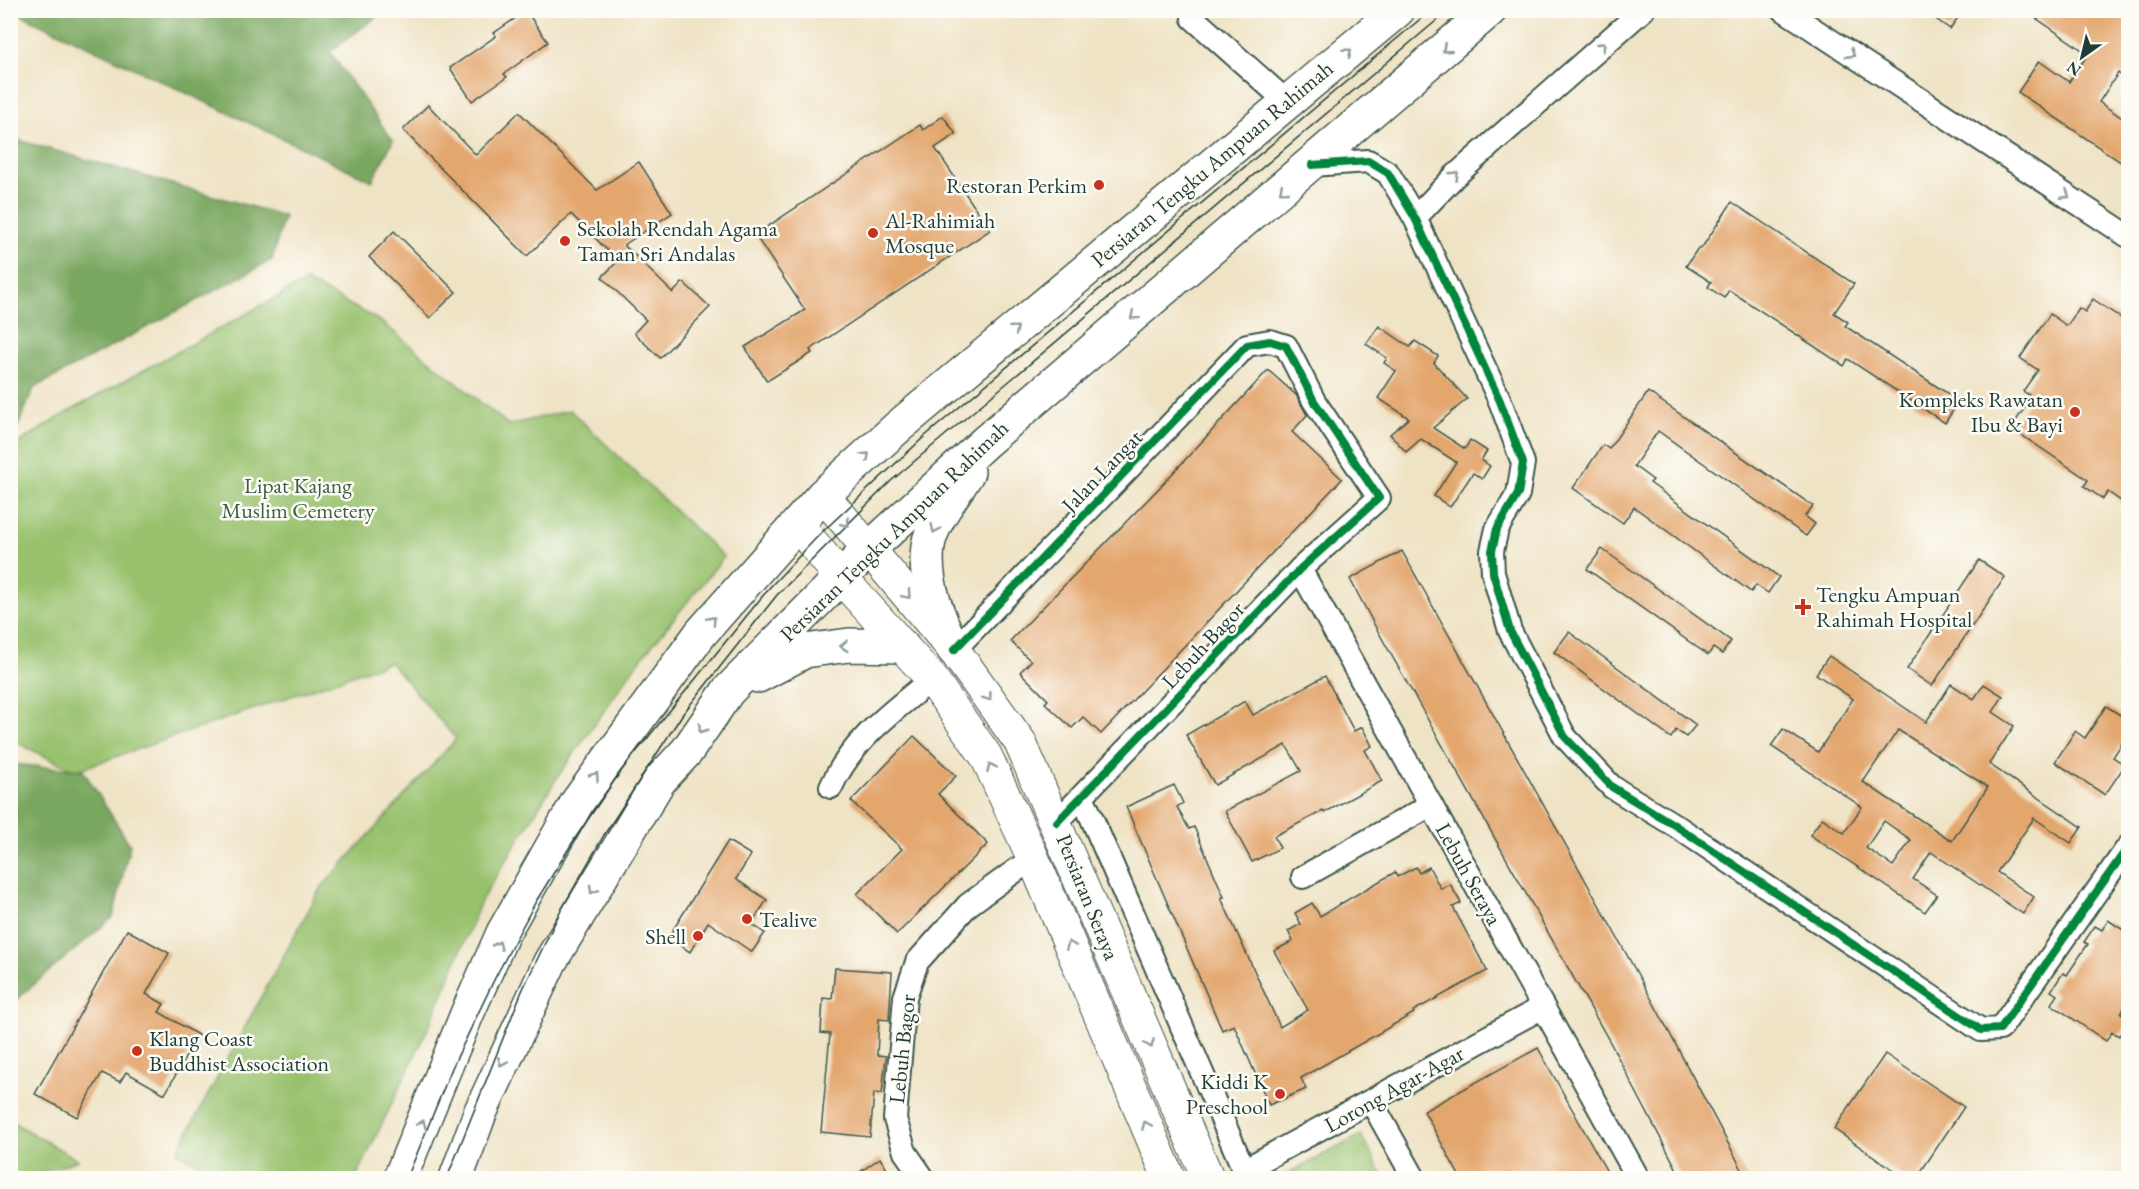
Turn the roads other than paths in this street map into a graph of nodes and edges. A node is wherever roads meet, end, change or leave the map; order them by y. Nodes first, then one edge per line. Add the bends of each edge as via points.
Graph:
1 (1195, 10) edge
2 (1398, 10) edge
3 (1490, 10) edge
4 (1643, 10) edge
5 (1793, 14) edge
6 (1287, 102) junction
7 (1312, 165) junction
8 (1415, 218) junction
9 (2128, 236) edge
10 (1286, 346) joint
11 (986, 442) junction
12 (823, 495) junction
13 (797, 524) junction
14 (868, 550) junction
15 (1300, 569) junction
16 (842, 579) junction
17 (902, 646) junction
18 (954, 650) junction
19 (932, 679) junction
20 (728, 691) junction
21 (831, 787) dead end
22 (1083, 798) junction
23 (1431, 805) junction
24 (1057, 822) junction
25 (2128, 847) edge
26 (1033, 858) junction
27 (1303, 877) dead end
28 (2120, 879) edge
29 (1133, 1006) junction
30 (1543, 1007) junction
31 (1101, 1018) junction
32 (1371, 1101) junction
33 (1205, 1172) edge
34 (1241, 1174) edge
35 (400, 1179) edge
36 (456, 1179) edge
37 (923, 1179) edge
38 (1169, 1179) edge
39 (1414, 1179) edge
40 (1638, 1179) edge

1 - 6 street via 1193,18
6 -> 2 highway, Persiaran Tengku Ampuan Rahimah
3 -> 7 highway, Persiaran Tengku Ampuan Rahimah
8 -> 4 street via 1455,176
5 -> 9 street
12 -> 6 highway, Persiaran Tengku Ampuan Rahimah via 898,427
7 - 8 street via 1368,161 1388,173
7 -> 11 highway, Persiaran Tengku Ampuan Rahimah
8 - 28 street via 1500,401 1523,463 1518,494 1497,529 1492,551 1493,573 1510,631 1565,737 1612,787 1981,1030 2000,1029
10 - 15 street, Lebuh Bagor via 1314,401 1379,498
10 - 18 street, Jalan Langat via 1270,341 1247,345
11 - 14 highway, Persiaran Tengku Ampuan Rahimah
11 -> 18 highway via 928,545 928,570 938,616
12 - 13 highway, Persiaran Tengku Ampuan Rahimah
12 -> 14 main road, Persiaran Seraya
13 - 16 main road, Persiaran Seraya
35 -> 13 highway, Persiaran Tengku Ampuan Rahimah via 503,933 578,801 701,633
14 - 16 highway, Persiaran Tengku Ampuan Rahimah
14 -> 18 main road, Persiaran Seraya
15 - 22 street, Lebuh Bagor
15 - 23 street, Lebuh Seraya
16 - 17 main road, Persiaran Seraya
16 - 20 highway, Persiaran Tengku Ampuan Rahimah
17 - 19 main road, Persiaran Seraya
17 -> 20 highway via 849,645 805,651
18 -> 24 main road, Persiaran Seraya via 1020,742
19 - 21 street via 874,726 842,763
26 -> 19 main road, Persiaran Seraya via 986,756
20 -> 36 highway, Persiaran Tengku Ampuan Rahimah via 687,751 659,781 550,962 480,1113
22 - 24 street, Lebuh Bagor
22 - 34 street, Persiaran Seraya
23 - 27 street
23 - 30 street, Lebuh Seraya
24 - 29 main road, Persiaran Seraya
25 - 28 street
31 -> 26 main road, Persiaran Seraya
26 - 37 street, Lebuh Bagor via 968,905 917,962 904,997 895,1119 905,1152
29 - 31 main road
29 -> 33 main road, Persiaran Seraya
30 - 32 street, Lorong Agar-Agar
30 - 40 street, Lebuh Seraya
38 -> 31 main road, Persiaran Seraya
32 - 34 street, Lorong Agar-Agar
32 - 39 street
33 - 34 street

